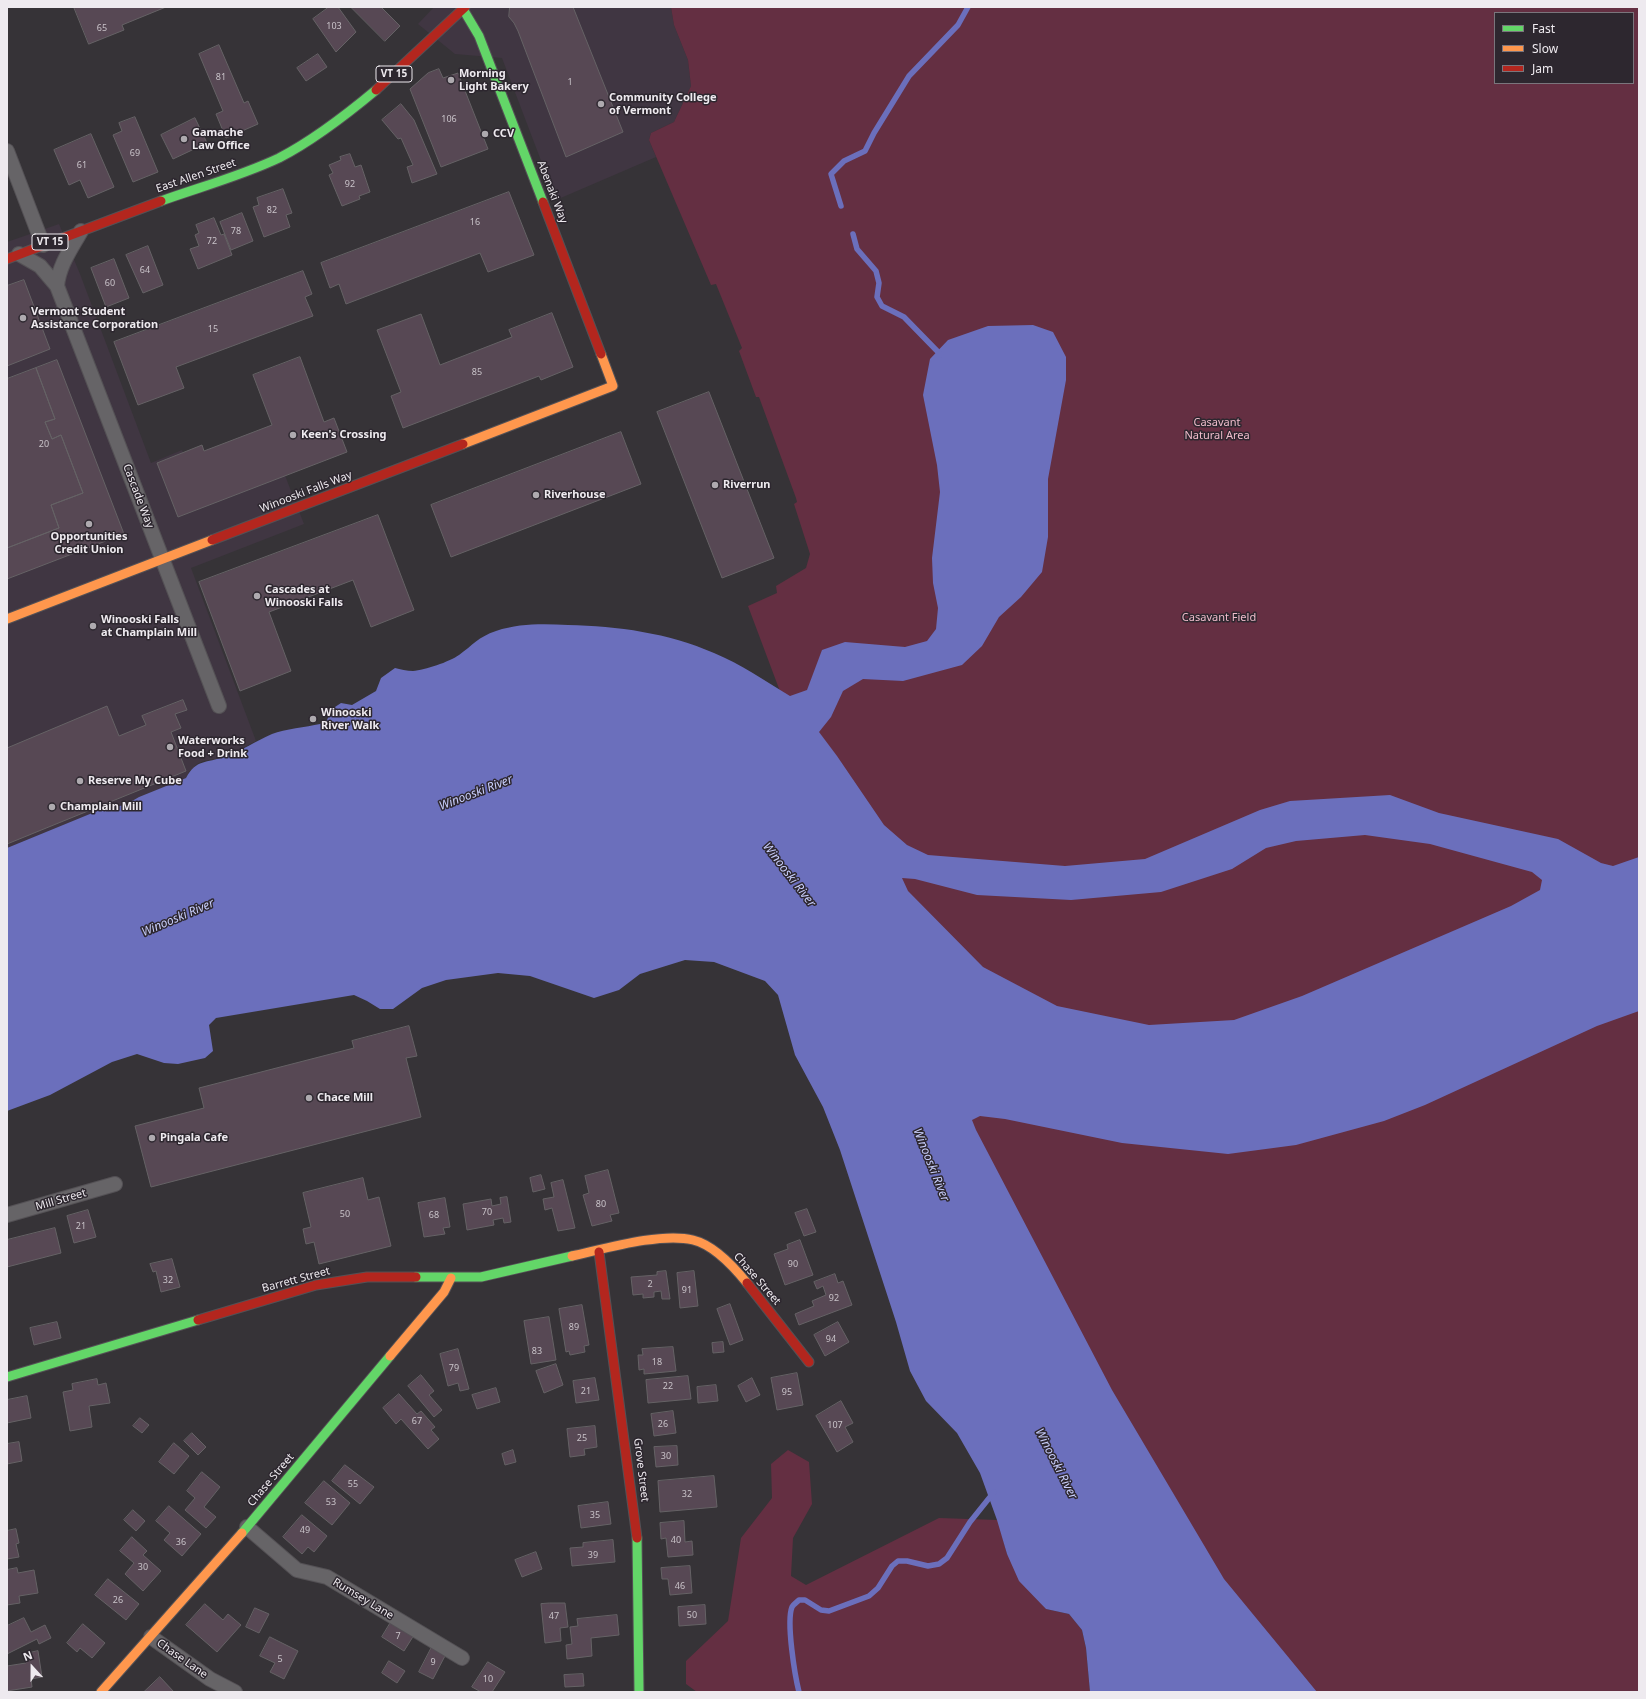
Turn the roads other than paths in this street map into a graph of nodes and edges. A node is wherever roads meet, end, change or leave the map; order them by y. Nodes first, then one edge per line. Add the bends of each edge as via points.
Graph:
1 (464, 8) edge
2 (7, 151) edge
3 (82, 230) junction
4 (43, 245) junction
5 (13, 256) edge
6 (57, 286) junction
7 (613, 386) joint
8 (162, 559) junction
9 (7, 619) edge
10 (219, 706) dead end
11 (114, 1184) dead end
12 (7, 1215) edge
13 (599, 1252) junction
14 (451, 1278) junction
15 (809, 1362) dead end
16 (7, 1377) edge
17 (247, 1527) junction
18 (151, 1637) junction
19 (462, 1658) dead end
20 (101, 1692) edge
21 (235, 1692) edge
22 (639, 1692) edge

1 - 3 street, East Allen Street / VT 15 via 366,99 337,122 294,150 253,169
1 - 7 street, Abenaki Way via 479,36
2 - 4 street
3 - 4 street, East Allen Street / VT 15
3 - 6 street via 64,260
4 - 5 street, East Allen Street / VT 15
5 - 6 street, Cascade Way via 40,266
6 - 8 street, Cascade Way
7 - 8 street, Winooski Falls Way
8 - 9 street, Winooski Falls Way
8 - 10 street, Cascade Way
11 - 12 street, Mill Street
13 - 14 street, Barrett Street via 481,1277
13 - 15 street, Chase Street via 645,1241 671,1238 693,1240 709,1246 737,1271
13 - 22 street, Grove Street via 636,1531
14 - 16 street, Barrett Street via 367,1277 316,1285
14 - 17 street, Chase Street via 444,1292
17 - 18 street, Chase Street
17 - 19 street, Rumsey Lane via 297,1570 328,1577
18 - 20 street, Chase Street
18 - 21 street, Chase Lane via 210,1679

